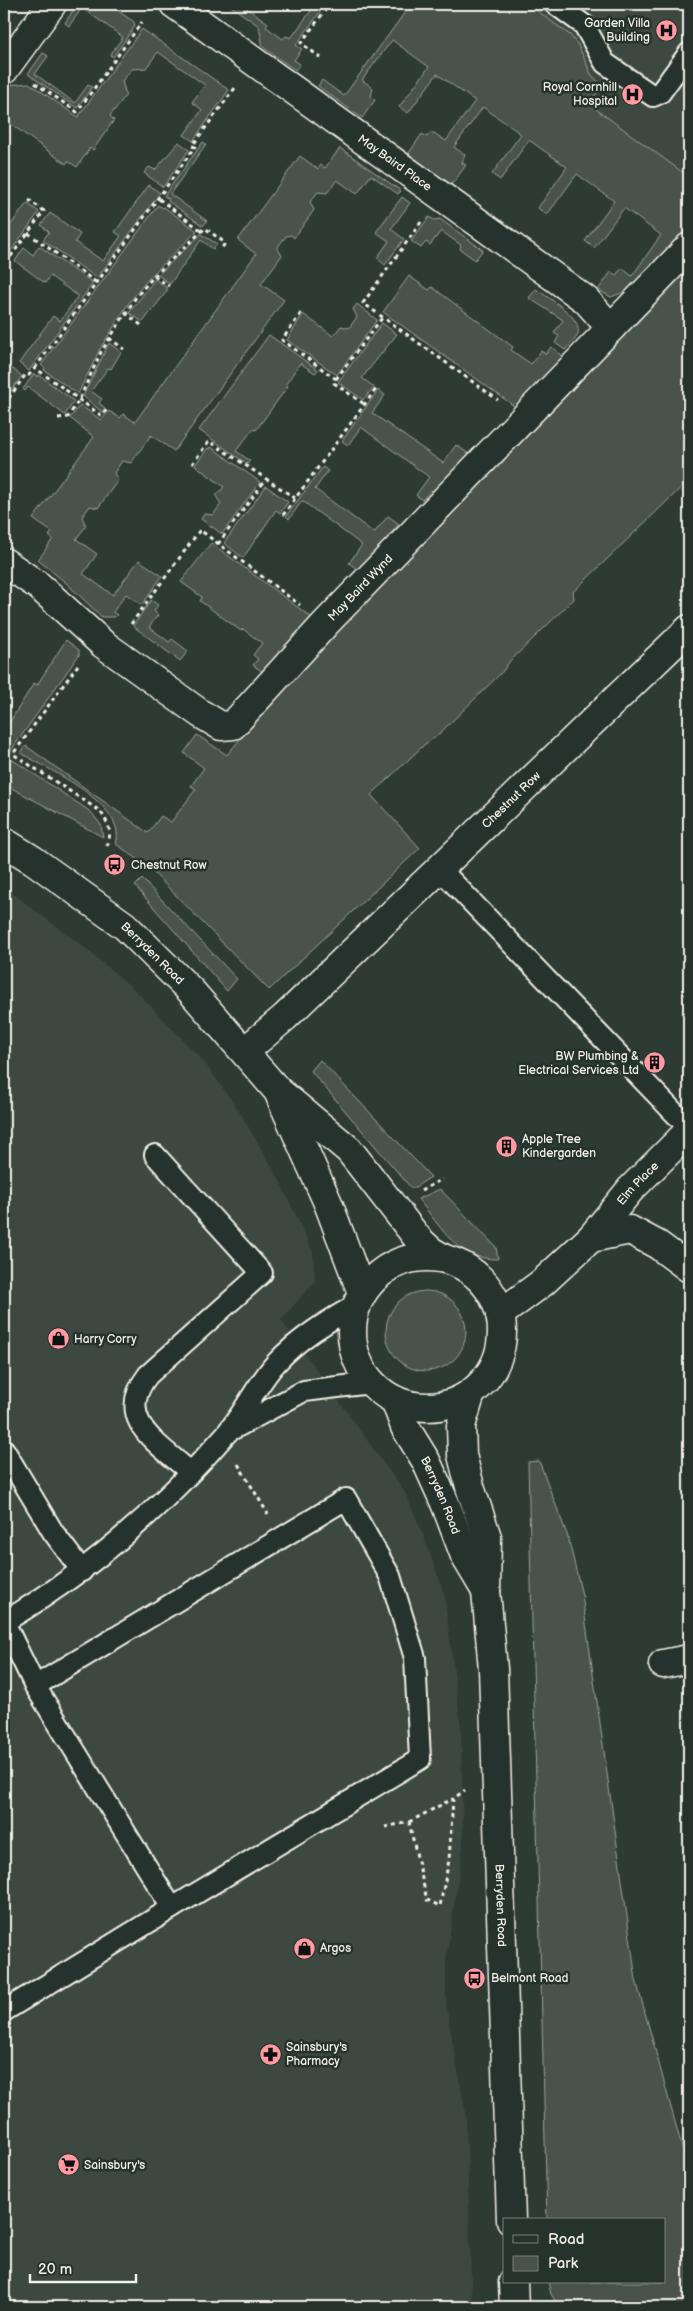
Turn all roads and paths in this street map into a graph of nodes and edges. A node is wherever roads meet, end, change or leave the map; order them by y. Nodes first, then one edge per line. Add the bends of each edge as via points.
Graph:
1 (52, 4) edge
2 (174, 4) edge
3 (330, 4) edge
4 (555, 4) edge
5 (142, 22) dead end
6 (689, 53) edge
7 (321, 58) dead end
8 (4, 70) edge
9 (29, 79) dead end
10 (236, 86) dead end
11 (440, 195) junction
12 (159, 199) junction
13 (29, 200) dead end
14 (202, 231) junction
15 (28, 233) junction
16 (689, 247) edge
17 (222, 248) dead end
18 (4, 251) edge
19 (154, 276) junction
20 (97, 283) junction
21 (169, 286) dead end
22 (125, 313) junction
23 (301, 313) dead end
24 (382, 318) junction
25 (141, 325) dead end
26 (611, 328) junction
27 (109, 338) junction
28 (124, 349) dead end
29 (35, 368) junction
30 (336, 379) junction
31 (376, 389) dead end
32 (79, 400) junction
33 (364, 404) junction
34 (4, 405) edge
35 (107, 409) dead end
36 (58, 418) dead end
37 (523, 420) junction
38 (192, 464) dead end
39 (266, 479) junction
40 (295, 498) junction
41 (283, 515) dead end
42 (218, 544) junction
43 (4, 562) edge
44 (326, 623) junction
45 (129, 627) dead end
46 (689, 629) edge
47 (81, 662) dead end
48 (4, 842) edge
49 (106, 848) dead end
50 (440, 869) junction
51 (245, 1051) junction
52 (278, 1090) junction
53 (689, 1130) edge
54 (155, 1155) dead end
55 (591, 1238) junction
56 (443, 1258) junction
57 (689, 1268) edge
58 (359, 1299) junction
59 (500, 1314) junction
60 (371, 1383) junction
61 (471, 1393) junction
62 (395, 1400) junction
63 (224, 1436) junction
64 (4, 1450) edge
65 (190, 1472) junction
66 (282, 1537) junction
67 (82, 1571) junction
68 (486, 1591) junction
69 (4, 1622) edge
70 (689, 1659) edge
71 (663, 1664) dead end
72 (35, 1686) junction
73 (496, 1768) junction
74 (453, 1799) junction
75 (409, 1822) junction
76 (385, 1828) dead end
77 (172, 1908) junction
78 (4, 2011) edge
79 (511, 2218) edge
80 (513, 2284) edge
81 (514, 2307) edge

1 - 8 street
2 - 11 street, May Baird Place
3 - 7 path via 301,43
4 - 6 lane via 584,25 605,63 653,96 660,93
5 - 9 path via 77,112
10 - 12 path via 192,146 195,147
11 - 24 path via 363,303
11 - 26 street, May Baird Place via 586,300
12 - 14 path
12 - 20 path
13 - 15 path via 44,212
14 - 17 path via 205,228 225,243
14 - 19 path
15 - 18 path via 11,256
15 - 20 path
16 - 26 street, May Baird Wynd
19 - 21 path
19 - 22 path
20 - 29 path
22 - 25 path
22 - 27 path
23 - 30 path via 282,340
24 - 30 path
24 - 37 path
26 - 37 street, May Baird Wynd
27 - 28 path
27 - 32 path
29 - 32 path
29 - 34 path via 26,374
30 - 33 path via 334,383
31 - 33 path
32 - 35 path via 102,416
32 - 36 path via 68,417
33 - 40 path
37 - 44 street, May Baird Wynd
38 - 39 path via 209,441
39 - 40 path
39 - 42 path
40 - 41 path
42 - 44 path
42 - 45 path via 200,530
43 - 44 street, May Baird Wynd via 46,591 103,644 225,728 237,724
46 - 50 street, Chestnut Row
47 - 49 path via 13,754 100,811 111,832
48 - 51 street, Berryden Road via 125,926 191,991
50 - 51 street, Chestnut Row via 285,1018
50 - 53 lane
51 - 52 street, Berryden Road
52 - 56 street, Berryden Road via 349,1150 419,1240
52 - 58 street, Berryden Road via 328,1203
53 - 55 street, Elm Place via 630,1190
54 - 65 lane via 262,1273 139,1386 134,1400 135,1417 142,1430
55 - 57 street via 630,1230 658,1245
55 - 59 street, Elm Place via 542,1283
56 - 58 street via 424,1256 397,1263 373,1278
56 - 59 street via 463,1265 480,1278 493,1294
58 - 60 street via 351,1325 352,1346 359,1366
58 - 63 lane via 315,1329 276,1363
59 - 61 street via 500,1350 484,1381
60 - 62 street
60 - 63 lane via 304,1391
61 - 62 street via 434,1407 414,1406
61 - 68 street, Berryden Road via 461,1426 462,1455 487,1537
62 - 68 street, Berryden Road via 405,1427 426,1461 445,1503 464,1556
63 - 65 lane
63 - 66 path
64 - 67 lane via 53,1532
65 - 67 lane via 152,1511
66 - 72 lane
66 - 77 lane via 346,1499 390,1576 416,1658 420,1759
67 - 69 lane
68 - 73 street, Berryden Road via 494,1669
69 - 72 lane
70 - 71 street
72 - 77 lane
73 - 74 path
73 - 79 street, Berryden Road
74 - 75 path
74 - 75 path via 449,1860 440,1906 427,1900
75 - 76 path
77 - 78 lane
80 - 81 street

